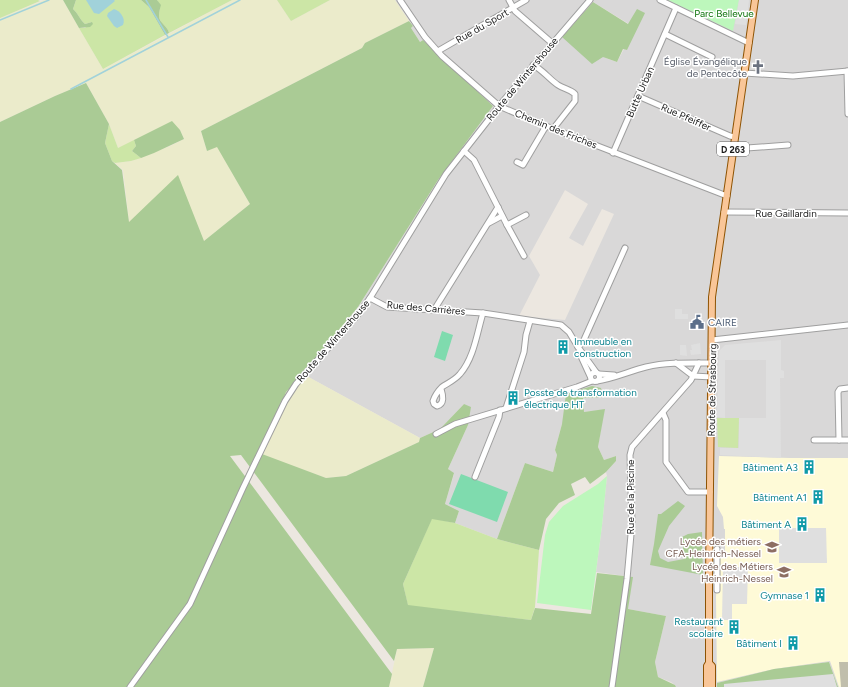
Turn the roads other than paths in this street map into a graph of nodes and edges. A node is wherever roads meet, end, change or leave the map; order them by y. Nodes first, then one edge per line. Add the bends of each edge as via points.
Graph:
1 (400, 0) edge
2 (509, 0) edge
3 (526, 0) edge
4 (590, 0) edge
5 (660, 0) edge
6 (755, 0) edge
7 (514, 8) junction
8 (676, 8) junction
9 (665, 34) junction
10 (552, 43) junction
11 (749, 43) junction
12 (438, 51) junction
13 (712, 57) dead end
14 (533, 65) junction
15 (848, 71) edge
16 (744, 73) junction
17 (638, 96) junction
18 (499, 106) junction
19 (848, 114) edge
20 (546, 126) junction
21 (553, 129) junction
22 (735, 137) junction
23 (788, 146) dead end
24 (733, 149) junction
25 (464, 151) junction
26 (614, 153) junction
27 (517, 162) dead end
28 (727, 196) junction
29 (498, 207) junction
30 (724, 212) junction
31 (848, 213) edge
32 (526, 215) dead end
33 (502, 216) junction
34 (488, 223) junction
35 (507, 226) junction
36 (625, 248) dead end
37 (524, 256) dead end
38 (370, 298) junction
39 (434, 310) junction
40 (483, 313) junction
41 (530, 321) junction
42 (848, 325) edge
43 (712, 340) junction
44 (577, 345) junction
45 (676, 362) junction
46 (699, 363) junction
47 (712, 363) junction
48 (597, 373) junction
49 (621, 374) junction
50 (693, 376) junction
51 (712, 376) junction
52 (592, 379) junction
53 (848, 388) edge
54 (441, 389) dead end
55 (506, 408) junction
56 (500, 410) junction
57 (663, 413) junction
58 (436, 434) dead end
59 (814, 440) dead end
60 (839, 440) junction
61 (848, 440) edge
62 (475, 477) dead end
63 (710, 492) junction
64 (717, 549) dead end
65 (717, 590) dead end
66 (709, 663) junction
67 (130, 687) edge
68 (612, 687) edge
69 (707, 687) edge
70 (712, 687) edge

1 - 12 street, Chemin des Friches via 425,37
2 - 7 street
3 - 7 street, Rue du Sport
4 - 10 street, Route de Wintershouse
5 - 8 street
6 - 11 main road, Route de Strasbourg / D 263
7 - 10 street
7 - 12 street, Rue du Sport
8 - 9 street, Butte Urban
8 - 11 street
9 - 13 street
9 - 17 street, Butte Urban
10 - 14 street, Route de Wintershouse
11 - 16 main road, Route de Strasbourg / D 263
12 - 18 street, Chemin des Friches
14 - 18 street, Route de Wintershouse
14 - 21 street via 558,86 575,94 575,101
15 - 16 street via 793,76
15 - 19 street
16 - 22 main road, Route de Strasbourg / D 263
17 - 22 street, Rue Pfeiffer
17 - 26 street, Butte Urban
18 - 20 street, Chemin des Friches
18 - 25 street, Route de Wintershouse
20 - 21 street, Chemin des Friches
20 - 27 street via 523,165
21 - 26 street, Chemin des Friches
22 - 24 main road, Route de Strasbourg / D 263
23 - 24 street
24 - 28 main road, Route de Strasbourg / D 263
25 - 29 street via 474,160
25 - 38 street, Route de Wintershouse via 446,174
26 - 28 street, Chemin des Friches
28 - 30 main road, Route de Strasbourg / D 263
29 - 33 street
29 - 34 street
30 - 31 street, Rue Gaillardin
30 - 43 main road, Route de Strasbourg / D 263 via 712,297
32 - 35 street
33 - 34 street
33 - 35 street
34 - 39 street
35 - 37 street
36 - 44 street via 588,332
38 - 39 street, Rue des Carrières via 387,307
38 - 67 street, Route de Wintershouse via 356,318 296,384 285,401 190,604
39 - 40 street, Rue des Carrières
40 - 41 street, Rue des Carrières
40 - 54 street via 473,349 463,370
41 - 44 street, Rue des Carrières via 561,325 567,329
41 - 55 street via 524,352
42 - 43 street
43 - 47 main road, Route de Strasbourg / D 263
44 - 48 street, Rue des Carrières
44 - 52 street, Rue des Carrières
45 - 46 street
45 - 49 street via 648,366
45 - 50 street
46 - 47 street
46 - 50 street, Rue de la Piscine
47 - 51 main road, Route de Strasbourg / D 263
48 - 49 street
48 - 52 street via 592,373
48 - 52 street via 600,377
49 - 52 street via 606,380
50 - 51 street
50 - 57 street, Rue de la Piscine
51 - 63 main road, Route de Strasbourg / D 263
52 - 55 street via 578,386
53 - 60 street via 840,389 838,392
55 - 56 street
56 - 58 street via 455,424
56 - 62 street
57 - 63 street via 666,420 666,462 688,492
57 - 68 street, Rue de la Piscine via 632,447 630,456 632,523
59 - 60 street
60 - 61 street
63 - 66 main road, Route de Strasbourg / D 263
64 - 65 street
66 - 69 main road, Route de Strasbourg / D 263
66 - 70 main road, Route de Strasbourg / D 263 via 712,666

